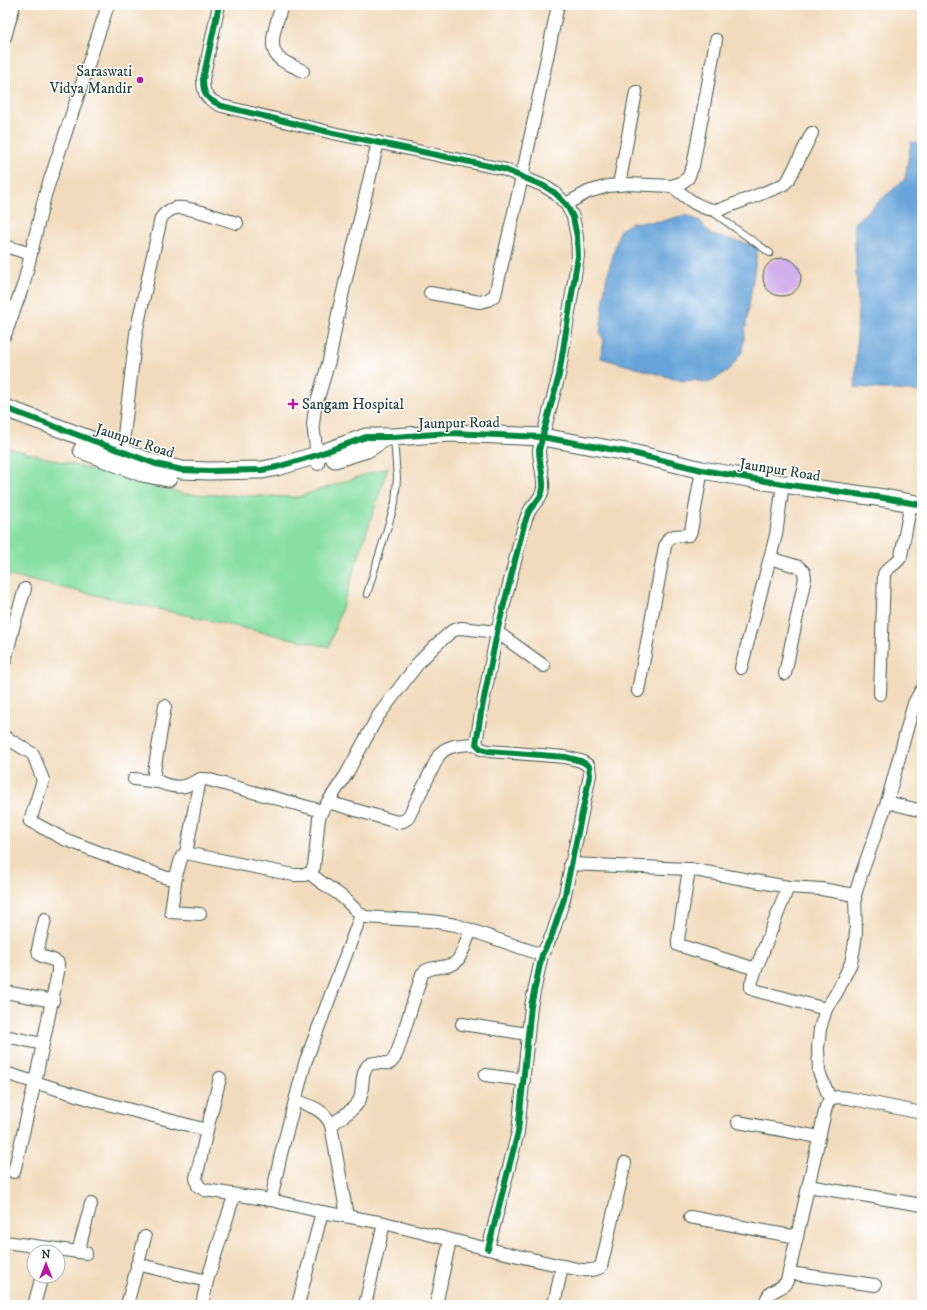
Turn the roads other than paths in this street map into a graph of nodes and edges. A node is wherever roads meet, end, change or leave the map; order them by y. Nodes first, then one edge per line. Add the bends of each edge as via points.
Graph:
1 (14, 5) edge
2 (108, 5) edge
3 (219, 5) edge
4 (282, 5) edge
5 (558, 5) edge
6 (5, 37) edge
7 (716, 40) dead end
8 (303, 71) dead end
9 (636, 92) dead end
10 (812, 133) dead end
11 (378, 142) junction
12 (522, 177) junction
13 (619, 185) junction
14 (672, 186) junction
15 (566, 204) junction
16 (710, 210) junction
17 (237, 223) dead end
18 (5, 246) edge
19 (770, 253) dead end
20 (31, 254) junction
21 (430, 293) dead end
22 (5, 335) edge
23 (5, 408) edge
24 (5, 418) edge
25 (390, 437) junction
26 (542, 437) junction
27 (122, 452) junction
28 (318, 460) junction
29 (702, 470) junction
30 (783, 484) junction
31 (916, 504) edge
32 (770, 558) junction
33 (25, 589) dead end
34 (367, 594) dead end
35 (10, 623) edge
36 (497, 632) junction
37 (5, 661) edge
38 (544, 666) dead end
39 (741, 668) dead end
40 (785, 674) dead end
41 (922, 689) edge
42 (638, 691) dead end
43 (880, 694) dead end
44 (165, 706) dead end
45 (5, 737) edge
46 (476, 744) junction
47 (134, 779) dead end
48 (200, 779) junction
49 (158, 782) junction
50 (887, 802) junction
51 (325, 806) junction
52 (922, 811) edge
53 (186, 853) junction
54 (570, 864) junction
55 (689, 869) junction
56 (310, 873) junction
57 (176, 876) junction
58 (788, 887) junction
59 (854, 895) junction
60 (200, 914) dead end
61 (361, 914) junction
62 (45, 919) dead end
63 (470, 930) junction
64 (542, 955) junction
65 (756, 969) junction
66 (5, 992) edge
67 (53, 1001) junction
68 (826, 1009) junction
69 (462, 1024) dead end
70 (528, 1034) junction
71 (5, 1036) edge
72 (43, 1044) junction
73 (5, 1073) edge
74 (485, 1075) dead end
75 (220, 1078) dead end
76 (524, 1080) junction
77 (35, 1082) junction
78 (830, 1099) junction
79 (295, 1100) junction
80 (922, 1113) edge
81 (738, 1122) dead end
82 (332, 1125) junction
83 (207, 1130) junction
84 (819, 1137) junction
85 (625, 1163) dead end
86 (14, 1172) dead end
87 (808, 1186) junction
88 (234, 1196) junction
89 (270, 1200) junction
90 (91, 1204) dead end
91 (922, 1205) edge
92 (322, 1212) junction
93 (347, 1216) junction
94 (690, 1217) dead end
95 (384, 1223) junction
96 (797, 1237) junction
97 (145, 1238) dead end
98 (450, 1240) junction
99 (5, 1242) edge
100 (26, 1246) edge
101 (488, 1249) junction
102 (66, 1252) edge
103 (137, 1264) junction
104 (562, 1266) junction
105 (789, 1273) junction
106 (207, 1281) junction
107 (40, 1284) edge
108 (875, 1285) dead end
109 (34, 1305) edge
110 (128, 1305) edge
111 (202, 1305) edge
112 (298, 1305) edge
113 (365, 1305) edge
114 (436, 1305) edge
115 (554, 1305) edge
116 (766, 1305) edge

1 - 6 street
2 - 20 street via 45,195
3 - 11 street via 202,79 203,90 210,100 222,106
4 - 8 street via 272,42 273,50 279,58
5 - 12 street
7 - 14 street via 693,166 688,178
9 - 13 street
10 - 16 street via 784,184 719,210
11 - 12 street via 503,169
11 - 28 street via 329,360 315,408 313,424
12 - 15 street via 544,186
12 - 21 street via 495,295 480,302
13 - 14 street
13 - 15 street via 588,192
14 - 16 street via 700,207
15 - 26 street via 573,217 578,256 559,375
16 - 19 lane
17 - 27 street via 182,208 166,212 161,218 136,332
18 - 20 street
20 - 22 street via 24,283
23 - 27 street, Jaunpur Road
24 - 28 street via 135,471 176,480 207,482 269,479 283,476
25 - 26 street, Jaunpur Road via 450,434
25 - 28 street via 367,449
25 - 34 lane via 397,478 395,503
26 - 29 street, Jaunpur Road via 632,453
26 - 36 street via 539,460 543,489 524,525
27 - 28 street, Jaunpur Road via 182,470 262,470
29 - 30 street, Jaunpur Road
29 - 42 street via 691,531 689,535 669,538 665,546
30 - 31 street, Jaunpur Road
30 - 32 street via 779,520
31 - 43 street via 902,556 884,574
32 - 39 street
32 - 40 street via 799,566 805,578
33 - 35 street
35 - 37 street
36 - 38 street
36 - 46 street
36 - 51 street via 461,628 452,631 420,660 378,716 346,775
41 - 50 street via 914,703
44 - 49 street via 154,772 154,778
45 - 57 street via 33,754 43,780 30,821 64,839 160,876
46 - 51 street via 448,747 443,750 408,818 403,821 397,822
46 - 54 street via 481,749 489,751 566,757 589,766 590,775
47 - 49 street
48 - 49 street via 182,787
48 - 51 street
48 - 53 street
50 - 52 street
50 - 59 street
51 - 56 street via 319,818 314,867
53 - 56 street via 294,875
53 - 57 street via 182,856
54 - 55 street
54 - 64 street via 561,910
55 - 58 street
55 - 65 street via 678,945
56 - 61 street
57 - 60 street via 171,912
58 - 59 street
58 - 65 street
59 - 68 street via 854,948 837,992
61 - 63 street via 371,918 438,922
61 - 79 street via 305,1063
62 - 67 street via 38,949 42,957 58,963
63 - 64 street
63 - 82 street via 460,958 456,962 426,970 422,974 394,1059 390,1063 373,1063 367,1066 359,1101
64 - 70 street
65 - 68 street via 751,984 754,990
66 - 67 street
67 - 72 street
68 - 78 street via 820,1029 819,1072
69 - 70 street
70 - 76 street
71 - 72 street
72 - 77 street
73 - 77 street
74 - 76 street
75 - 83 street
76 - 101 street via 518,1132
77 - 83 street
77 - 86 street
78 - 80 street via 848,1098
78 - 84 street
79 - 82 street via 321,1112 328,1117
79 - 89 street
81 - 84 street
82 - 93 street
83 - 88 street via 196,1178 198,1186
84 - 87 street
85 - 104 street via 601,1267 594,1271
87 - 91 street
87 - 96 street
88 - 89 street
88 - 106 street
89 - 92 street
90 - 102 street via 82,1253
92 - 93 street
92 - 112 street
93 - 95 street
94 - 96 street
95 - 98 street
95 - 113 street
96 - 105 street
97 - 103 street
98 - 101 street
98 - 114 street
99 - 100 street
101 - 104 street
103 - 106 street
103 - 110 street
104 - 115 street
105 - 108 street
105 - 116 street via 784,1286 768,1295
106 - 111 street
107 - 109 street

